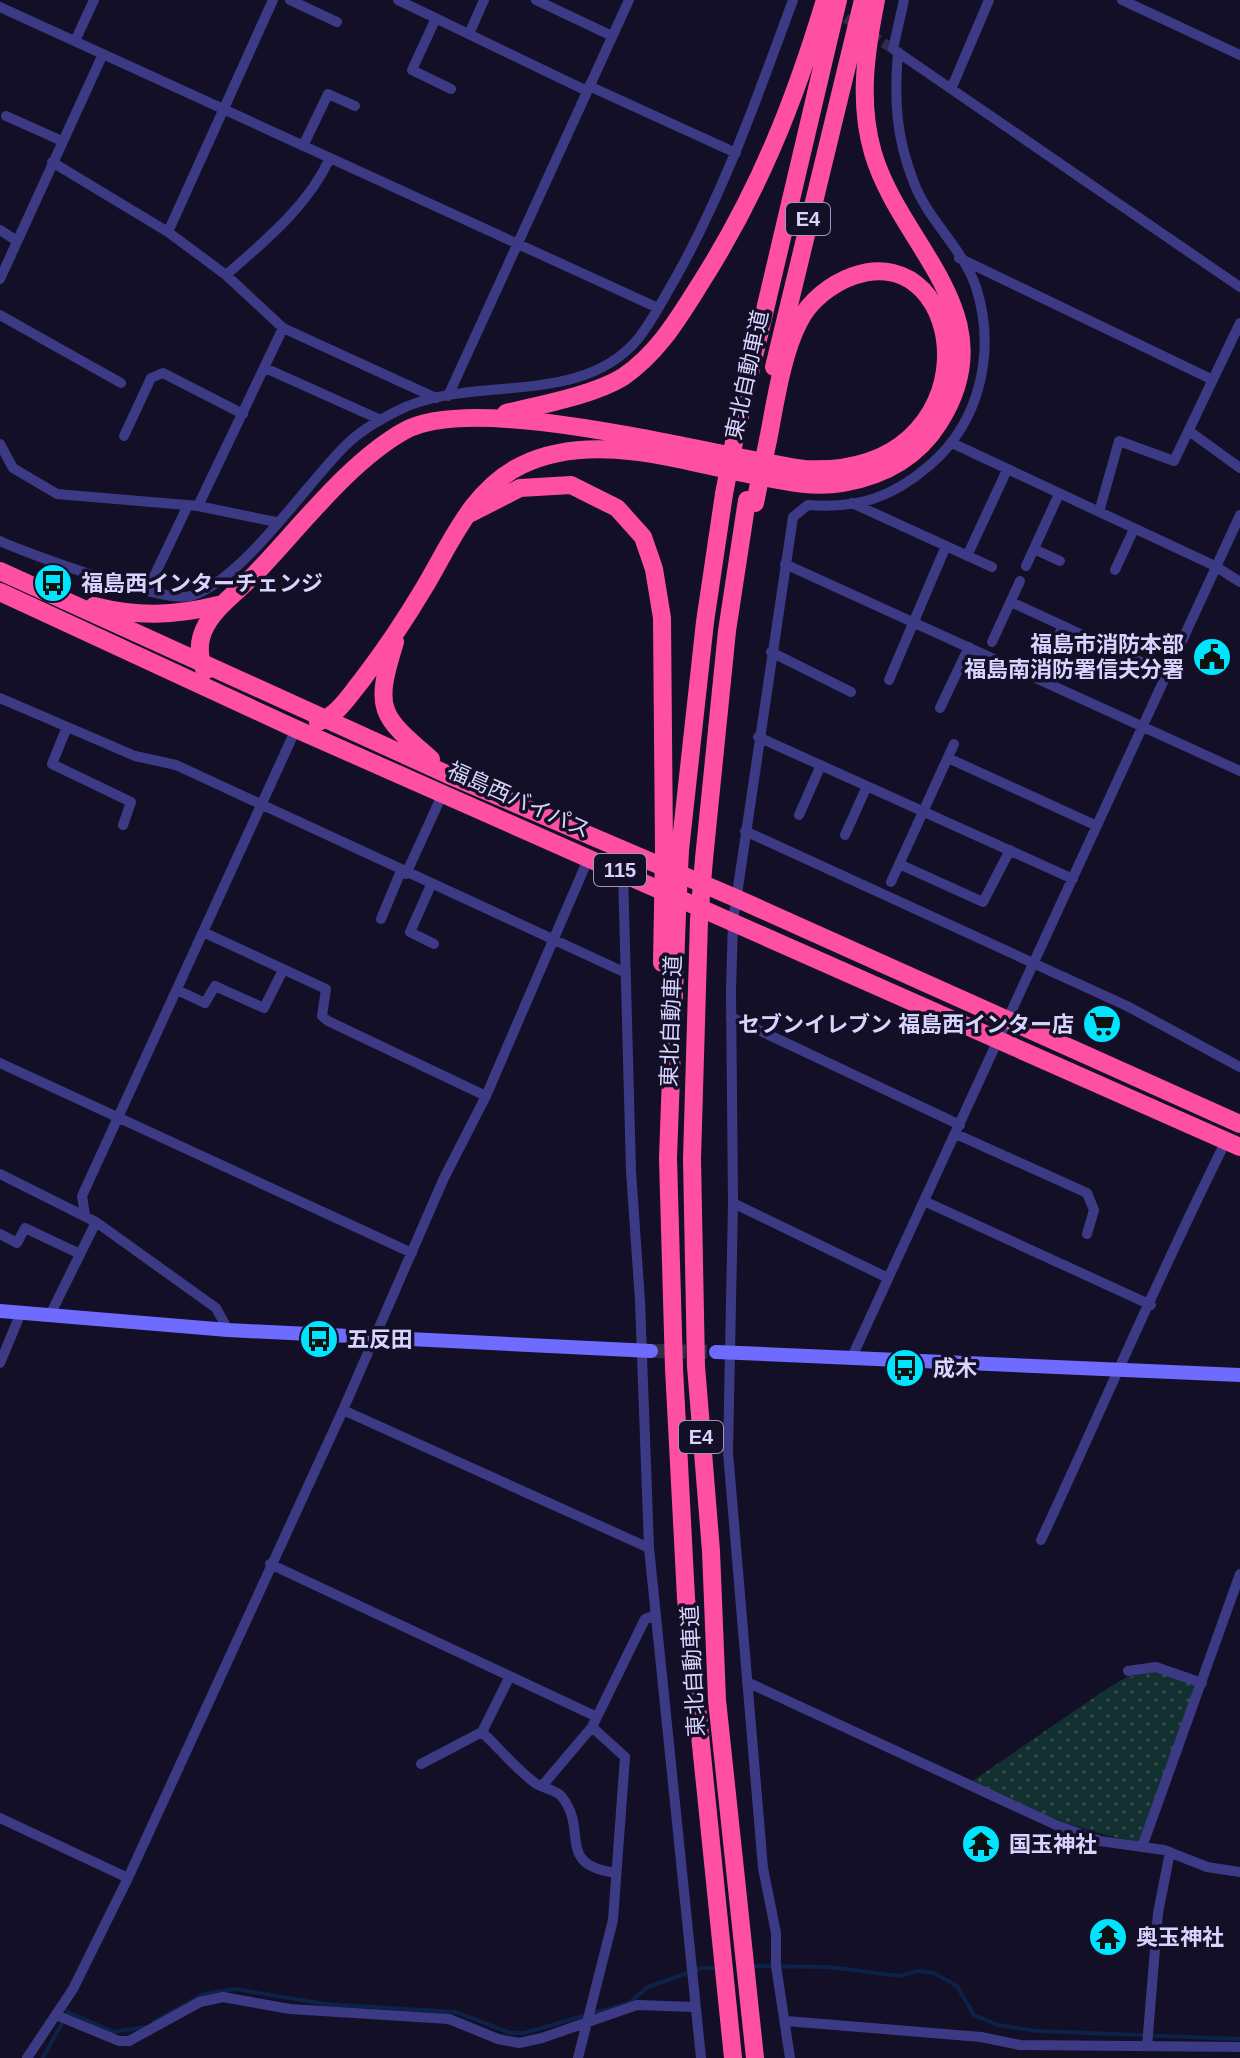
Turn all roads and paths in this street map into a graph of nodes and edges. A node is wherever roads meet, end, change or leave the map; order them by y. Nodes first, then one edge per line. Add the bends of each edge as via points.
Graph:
1 (94, 0) edge
2 (273, 0) edge
3 (290, 0) edge
4 (398, 0) edge
5 (484, 0) edge
6 (536, 0) edge
7 (629, 0) edge
8 (793, 0) edge
9 (825, 0) edge
10 (838, 0) edge
11 (863, 0) edge
12 (876, 0) edge
13 (904, 0) edge
14 (989, 0) edge
15 (1122, 0) edge
16 (0, 7) edge
17 (436, 18) junction
18 (337, 22) dead end
19 (469, 34) junction
20 (612, 36) junction
21 (75, 41) junction
22 (898, 52) junction
23 (103, 54) junction
24 (1240, 55) edge
25 (952, 87) junction
26 (588, 88) junction
27 (451, 89) dead end
28 (355, 106) dead end
29 (222, 109) junction
30 (6, 116) dead end
31 (62, 141) junction
32 (303, 146) junction
33 (736, 153) junction
34 (330, 158) junction
35 (52, 162) junction
36 (0, 230) edge
37 (168, 232) junction
38 (17, 241) junction
39 (517, 244) junction
40 (958, 257) junction
41 (226, 275) junction
42 (0, 279) edge
43 (1240, 287) edge
44 (658, 308) junction
45 (0, 315) edge
46 (1240, 323) edge
47 (283, 328) junction
48 (265, 368) junction
49 (1213, 380) junction
50 (121, 383) dead end
51 (448, 396) junction
52 (436, 398) junction
53 (243, 414) junction
54 (488, 417) junction
55 (381, 420) junction
56 (1189, 431) junction
57 (124, 436) dead end
58 (762, 440) junction
59 (952, 443) junction
60 (0, 444) edge
61 (1240, 468) edge
62 (1007, 470) junction
63 (1059, 494) junction
64 (852, 503) junction
65 (193, 505) junction
66 (1099, 512) junction
67 (468, 514) junction
68 (1240, 515) edge
69 (276, 522) junction
70 (1134, 529) junction
71 (0, 541) edge
72 (946, 546) junction
73 (1034, 549) junction
74 (967, 556) junction
75 (1060, 561) dead end
76 (785, 564) junction
77 (1026, 566) dead end
78 (1215, 566) junction
79 (992, 567) dead end
80 (1115, 570) dead end
81 (0, 571) edge
82 (1020, 581) dead end
83 (1240, 582) edge
84 (148, 589) junction
85 (0, 592) edge
86 (49, 595) junction
87 (1011, 602) junction
88 (218, 605) junction
89 (915, 622) junction
90 (401, 625) junction
91 (1063, 626) junction
92 (992, 642) dead end
93 (969, 647) junction
94 (1113, 649) junction
95 (771, 652) junction
96 (200, 662) junction
97 (1167, 674) junction
98 (1099, 676) dead end
99 (1038, 678) junction
100 (889, 680) dead end
101 (213, 690) junction
102 (851, 692) dead end
103 (0, 698) edge
104 (940, 708) dead end
105 (329, 718) junction
106 (67, 727) junction
107 (1143, 727) junction
108 (296, 729) junction
109 (758, 737) junction
110 (954, 744) dead end
111 (948, 758) junction
112 (821, 765) junction
113 (1240, 771) edge
114 (447, 784) junction
115 (867, 786) junction
116 (261, 803) junction
117 (923, 811) junction
118 (799, 815) dead end
119 (123, 825) dead end
120 (1097, 826) junction
121 (745, 831) junction
122 (845, 835) dead end
123 (672, 850) junction
124 (1010, 850) junction
125 (589, 857) junction
126 (899, 864) junction
127 (404, 872) junction
128 (623, 872) junction
129 (1073, 879) junction
130 (891, 882) dead end
131 (431, 885) junction
132 (738, 899) junction
133 (381, 919) dead end
134 (733, 921) junction
135 (203, 932) junction
136 (554, 939) junction
137 (434, 944) dead end
138 (1034, 964) junction
139 (283, 970) junction
140 (626, 973) junction
141 (177, 990) junction
142 (731, 1017) junction
143 (1008, 1020) junction
144 (1000, 1039) junction
145 (0, 1063) edge
146 (1240, 1067) edge
147 (486, 1096) junction
148 (120, 1119) junction
149 (1240, 1124) edge
150 (958, 1129) junction
151 (1233, 1144) edge
152 (0, 1174) edge
153 (924, 1201) junction
154 (733, 1203) junction
155 (85, 1215) junction
156 (96, 1222) junction
157 (0, 1234) edge
158 (1087, 1234) dead end
159 (412, 1253) junction
160 (80, 1254) junction
161 (888, 1278) junction
162 (1151, 1305) junction
163 (0, 1311) edge
164 (20, 1315) junction
165 (49, 1317) junction
166 (228, 1330) junction
167 (375, 1335) junction
168 (646, 1351) junction
169 (722, 1352) junction
170 (851, 1359) junction
171 (0, 1363) edge
172 (1117, 1370) junction
173 (1240, 1375) edge
174 (343, 1410) junction
175 (1041, 1540) dead end
176 (649, 1548) junction
177 (270, 1564) junction
178 (1240, 1574) edge
179 (656, 1615) junction
180 (1128, 1671) dead end
181 (510, 1676) junction
182 (747, 1682) junction
183 (1202, 1683) junction
184 (594, 1721) junction
185 (482, 1732) junction
186 (421, 1764) dead end
187 (542, 1786) junction
188 (0, 1818) edge
189 (1142, 1847) junction
190 (1170, 1852) junction
191 (1240, 1872) edge
192 (616, 1873) junction
193 (128, 1878) junction
194 (694, 2007) junction
195 (58, 2016) junction
196 (588, 2021) junction
197 (786, 2021) junction
198 (1092, 2046) junction
199 (1147, 2046) junction
200 (1240, 2047) edge
201 (1185, 2052) edge
202 (27, 2058) edge
203 (578, 2058) edge
204 (701, 2058) edge
205 (733, 2058) edge
206 (755, 2058) edge
207 (790, 2058) edge
208 (1089, 2058) edge

1 - 21 street
2 - 29 street
3 - 18 street
4 - 17 street
5 - 19 street
6 - 20 street
7 - 20 street
8 - 33 street
9 - 54 highway via 794,97 754,193 668,336 620,378
10 - 123 highway, 東北自動車道 / E4, bridge via 735,437
11 - 58 highway, 東北自動車道 / E4 via 787,305
12 - 67 highway via 864,74 872,150 890,195 945,284 961,331 959,378 929,439 889,470 824,485 610,449 565,450 505,475 480,495
13 - 22 street via 893,49
14 - 25 street
15 - 24 street
16 - 21 street
17 - 19 street
17 - 27 street via 412,70
19 - 26 street
20 - 26 street
21 - 23 street
22 - 25 street
22 - 40 street via 897,131 915,187
23 - 29 street
23 - 31 street
25 - 43 street
26 - 33 street
26 - 39 street
28 - 32 street via 328,94
29 - 32 street
29 - 37 street
30 - 31 street
31 - 35 street
32 - 34 street
33 - 44 street via 701,235
34 - 39 street
34 - 41 street via 319,182
35 - 37 street
35 - 38 street
36 - 38 street
37 - 41 street
38 - 42 street
39 - 44 street
39 - 51 street
40 - 49 street
40 - 59 street via 975,286 985,346 975,403
41 - 47 street
44 - 51 street via 636,341 595,370 557,381
45 - 50 street
46 - 49 street
47 - 48 street
47 - 52 street
48 - 53 street
48 - 55 street
49 - 56 street
51 - 52 street
52 - 55 street
53 - 57 street via 163,373 151,378
53 - 65 street
54 - 58 highway via 804,469 857,468 901,445 925,421 941,391 945,333 922,290 895,275 873,272 836,284 812,304 798,324
54 - 88 highway via 422,424 383,445
55 - 69 street via 349,442
56 - 61 street
56 - 66 street via 1171,462 1119,441
58 - 206 highway, 東北自動車道 / E4, bridge via 727,631 704,859 692,1144 696,1366 717,1700
59 - 62 street
59 - 64 street via 898,491
60 - 65 street via 13,468 57,494
62 - 63 street
62 - 74 street
63 - 66 street
63 - 73 street
64 - 72 street
64 - 76 street via 799,510 793,517
65 - 69 street
65 - 84 street
66 - 70 street
67 - 90 highway
67 - 123 highway via 520,488 571,485 617,508 643,537 662,618
68 - 78 street
69 - 84 street via 228,573 204,589 180,597
70 - 78 street
70 - 80 street
71 - 84 street
72 - 74 street
72 - 89 street
73 - 75 street
73 - 77 street
74 - 79 street
76 - 89 street
76 - 95 street
78 - 83 street
78 - 97 street
81 - 86 highway, 福島西バイパス / 115
82 - 87 street
85 - 101 highway, 福島西バイパス / 115
86 - 88 highway via 153,616
86 - 96 highway, 福島西バイパス / 115
87 - 91 street
87 - 92 street
88 - 96 highway via 201,639
89 - 93 street
89 - 100 street
90 - 105 highway
90 - 114 highway via 382,704 400,733
91 - 94 street
91 - 99 street
93 - 99 street
93 - 104 street
94 - 97 street
94 - 98 street
95 - 102 street
95 - 109 street
96 - 101 highway
96 - 105 highway, 福島西バイパス / 115
97 - 107 street
99 - 107 street
101 - 108 highway, 福島西バイパス / 115
103 - 106 street
105 - 108 highway
105 - 114 highway, 福島西バイパス / 115
106 - 116 street via 135,756 176,765
106 - 119 street via 52,764 131,802
107 - 113 street
107 - 120 street
108 - 114 highway, 福島西バイパス / 115
108 - 116 street
109 - 112 street
109 - 121 street
110 - 111 street
111 - 117 street
111 - 120 street
112 - 115 street
112 - 118 street
114 - 125 highway, 福島西バイパス / 115
114 - 127 street
114 - 132 highway, 福島西バイパス / 115
115 - 117 street
115 - 122 street
116 - 127 street
116 - 135 street
117 - 124 street
117 - 126 street
120 - 129 street
121 - 132 street
121 - 138 street
123 - 205 highway, 東北自動車道 / E4, bridge via 668,1158 686,1598
124 - 126 street via 983,902
124 - 129 street
125 - 128 highway, 福島西バイパス / 115
125 - 136 street
126 - 130 street
127 - 131 street
127 - 133 street
128 - 134 highway, 福島西バイパス / 115
128 - 140 street
129 - 138 street
131 - 136 street
131 - 137 street via 410,932
132 - 134 street
132 - 143 highway, 福島西バイパス / 115
134 - 142 street
134 - 144 highway, 福島西バイパス / 115
135 - 139 street
135 - 141 street
136 - 140 street
136 - 147 street
138 - 143 street
138 - 146 street via 1127,1006
139 - 141 street via 264,1008 215,986 205,1003
139 - 147 street via 326,989 322,1016 328,1021
140 - 168 street via 633,1218
141 - 148 street
142 - 150 street
142 - 154 street
143 - 144 street
143 - 149 highway, 福島西バイパス / 115
144 - 150 street
144 - 151 highway, 福島西バイパス / 115
145 - 148 street
147 - 159 street
148 - 155 street via 82,1196
148 - 159 street
150 - 153 street
150 - 158 street via 1087,1193 1094,1210
151 - 162 street via 1186,1221
152 - 155 street
153 - 161 street
153 - 162 street
154 - 161 street
154 - 169 street
155 - 156 street
156 - 160 street
156 - 166 street via 216,1308
157 - 160 street via 17,1243 25,1228
159 - 167 street
160 - 165 street
161 - 170 street
162 - 172 street
163 - 164 street
164 - 165 street
164 - 171 street
165 - 166 street
166 - 167 street
167 - 168 street
167 - 174 street
168 - 176 street
169 - 170 street
169 - 182 street
170 - 172 street
172 - 173 street
172 - 175 street
174 - 176 street
174 - 177 street
176 - 179 street
177 - 181 street
177 - 193 street
178 - 183 street
179 - 184 street via 645,1619
179 - 194 street
180 - 183 street via 1156,1667
181 - 184 street
181 - 185 street
182 - 189 street via 1056,1825 1100,1841
182 - 197 street via 763,1868
183 - 189 street
184 - 187 street
184 - 192 street via 625,1757
185 - 186 street
185 - 187 street
187 - 192 street via 559,1793 570,1809 584,1862 593,1870
188 - 193 street
189 - 190 street
190 - 191 street via 1207,1867
190 - 199 street via 1158,1913
192 - 196 street via 613,1920
193 - 195 street
194 - 196 street via 645,2003
194 - 204 street
195 - 196 street via 119,2041 129,2041 200,2002 223,1997 290,2009 449,2019 519,2043
195 - 202 street
196 - 203 street
197 - 198 street via 1020,2045
197 - 207 street
198 - 199 street
198 - 208 street
199 - 201 street
200 - 201 street

